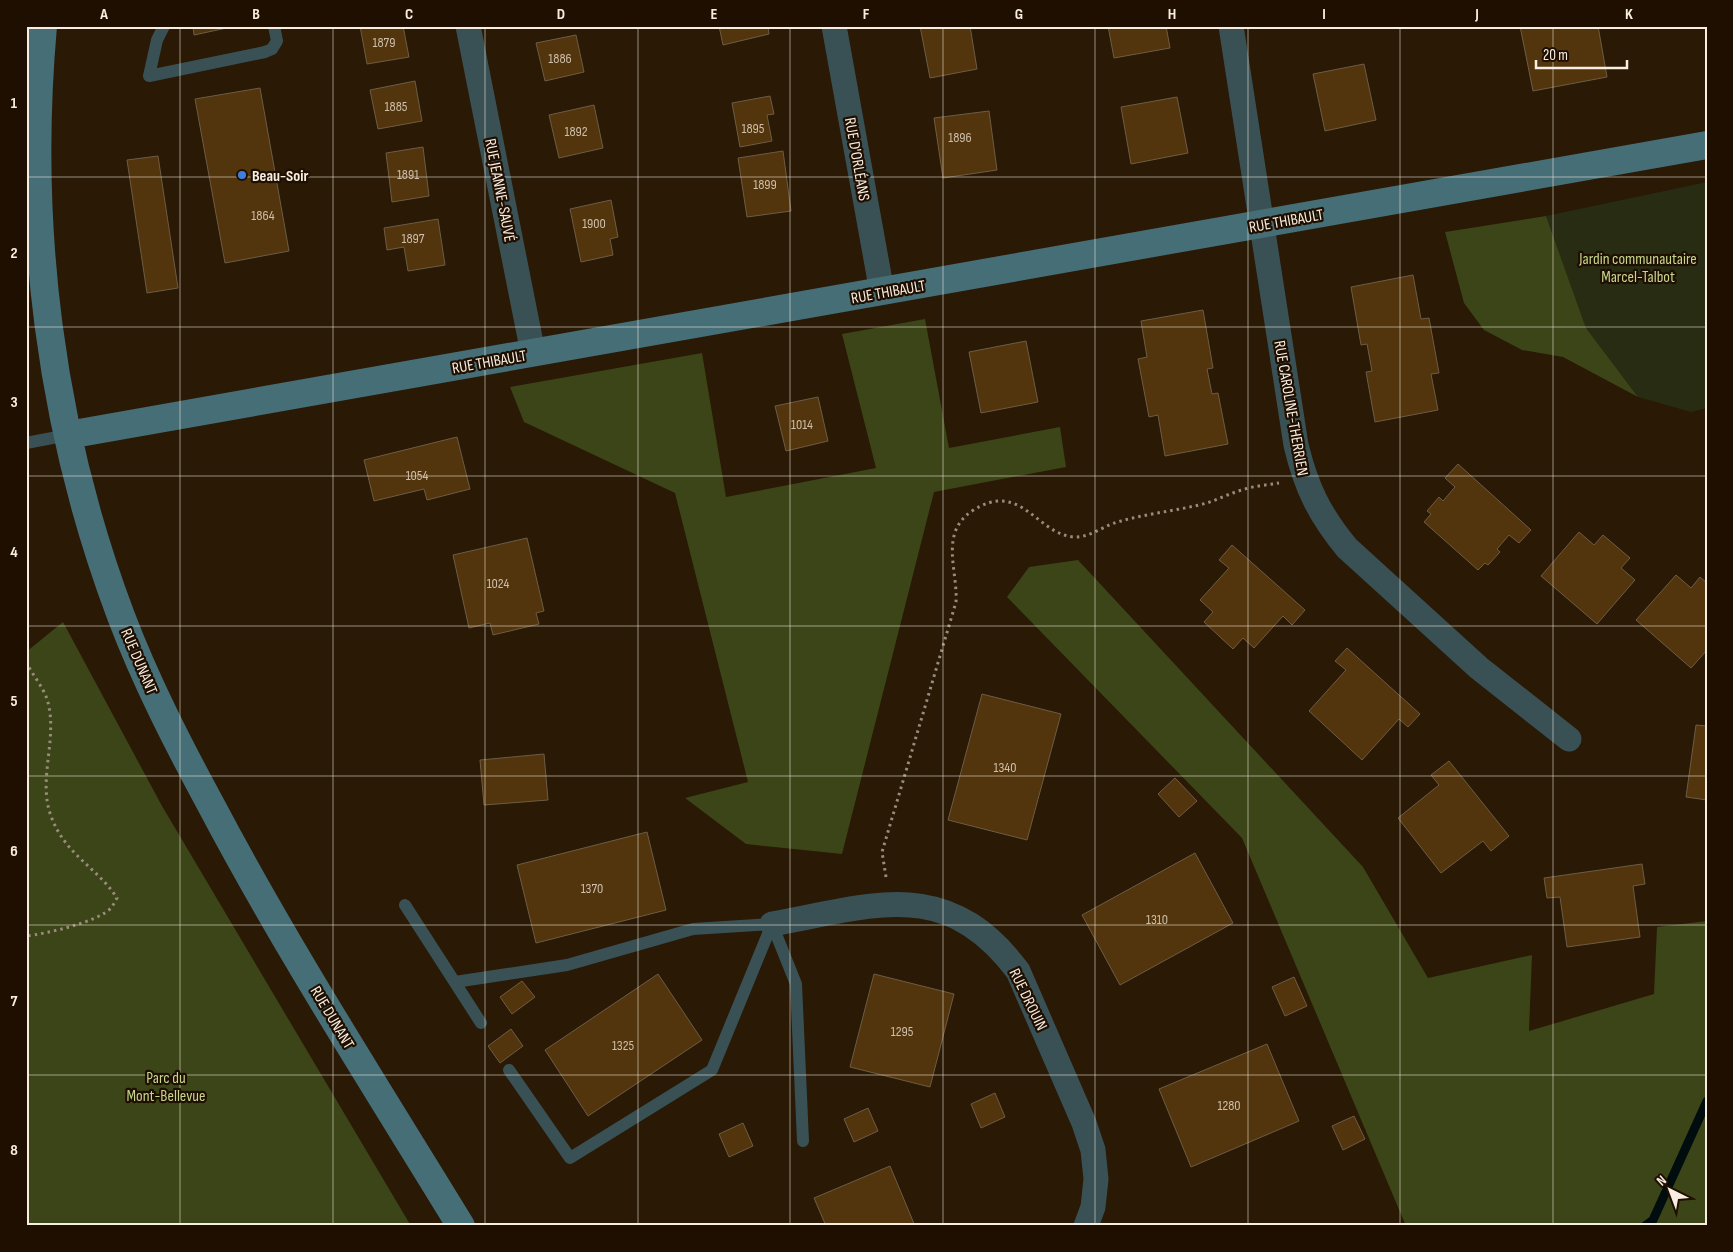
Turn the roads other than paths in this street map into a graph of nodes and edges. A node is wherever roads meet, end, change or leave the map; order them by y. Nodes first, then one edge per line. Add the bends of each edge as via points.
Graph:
1 (43, 26) edge
2 (164, 26) edge
3 (274, 26) edge
4 (468, 26) edge
5 (834, 26) edge
6 (1231, 26) edge
7 (1707, 144) edge
8 (1262, 225) junction
9 (882, 292) junction
10 (533, 353) junction
11 (68, 435) junction
12 (26, 443) edge
13 (1569, 739) dead end
14 (405, 905) dead end
15 (772, 924) junction
16 (455, 982) junction
17 (481, 1024) dead end
18 (509, 1070) dead end
19 (803, 1141) dead end
20 (461, 1226) edge
21 (1086, 1226) edge

1 - 11 street, RUE DUNANT via 36,133 39,236 50,338
2 - 3 lane via 157,40 149,76 265,52 278,41
4 - 10 street, RUE JEANNE-SAUVÉ
5 - 9 street, RUE D'ORLÉANS
6 - 8 street, RUE CAROLINE-THERRIEN
7 - 8 street, RUE THIBAULT
8 - 9 street, RUE THIBAULT
8 - 13 street, RUE CAROLINE-THERRIEN via 1296,445 1304,479 1328,526 1346,548 1479,668
9 - 10 street, RUE THIBAULT
10 - 11 street, RUE THIBAULT
11 - 12 lane
11 - 20 street, RUE DUNANT via 121,617 181,749 239,858
14 - 16 lane
15 - 16 lane via 693,929 567,965
15 - 18 lane via 712,1070 570,1158
15 - 19 lane via 796,984
15 - 21 street, RUE DROUIN via 892,904 916,905 941,910 964,920 1003,951 1018,971 1093,1150 1096,1178 1093,1207
16 - 17 lane

